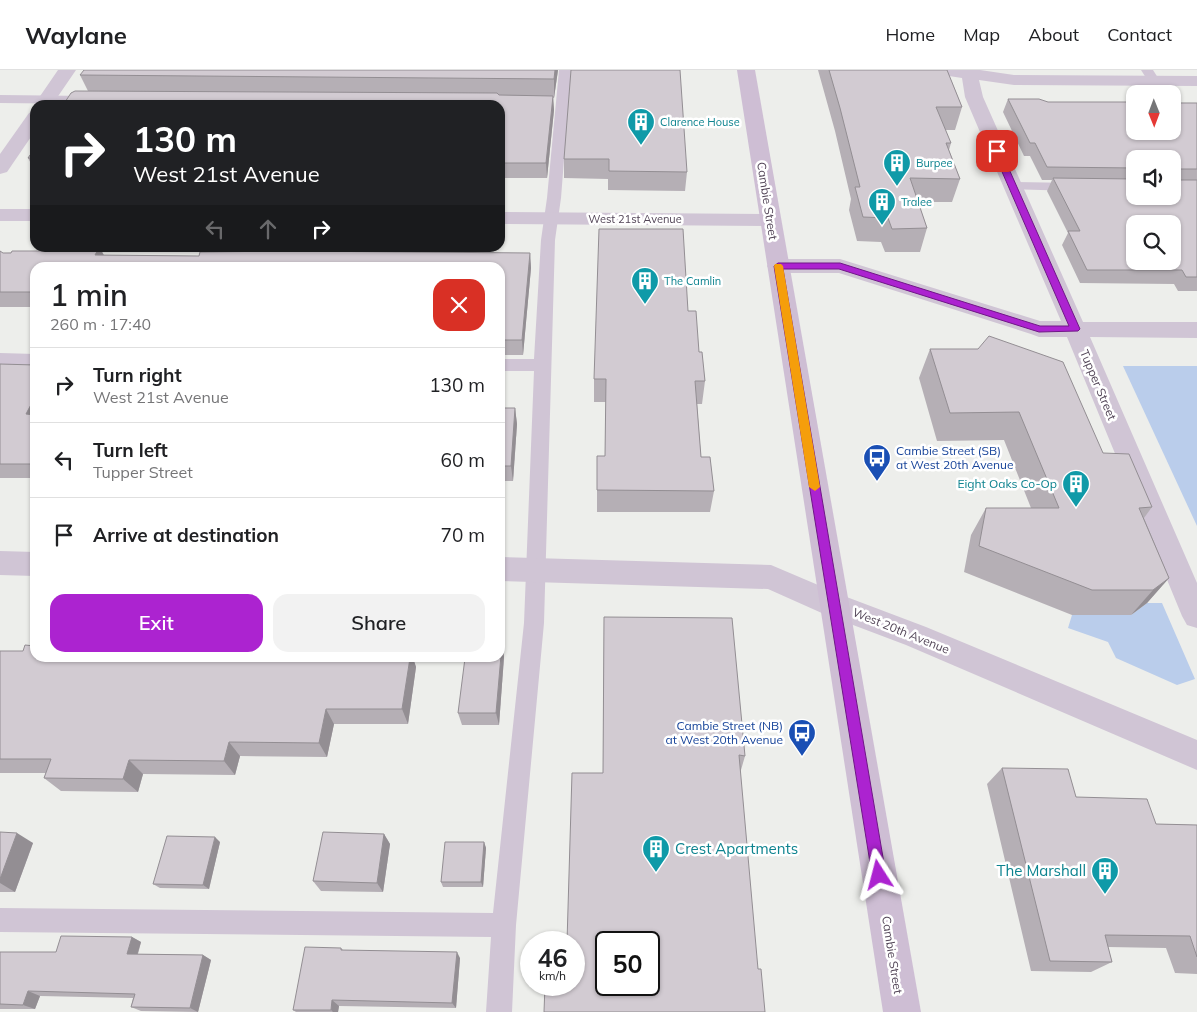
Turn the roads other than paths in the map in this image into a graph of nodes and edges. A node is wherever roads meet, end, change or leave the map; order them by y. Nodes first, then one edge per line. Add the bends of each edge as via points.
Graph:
1 (67, 70) edge
2 (565, 70) edge
3 (746, 70) edge
4 (942, 70) edge
5 (970, 72) edge
6 (1151, 75) edge
7 (1197, 81) edge
8 (0, 100) edge
9 (46, 100) edge
10 (30, 101) edge
11 (30, 124) edge
12 (0, 168) edge
13 (1013, 186) junction
14 (1088, 187) edge
15 (0, 215) edge
16 (30, 215) edge
17 (505, 218) edge
18 (551, 218) junction
19 (770, 220) junction
20 (778, 266) junction
21 (1075, 329) junction
22 (1197, 330) edge
23 (0, 359) edge
24 (30, 360) edge
25 (505, 364) edge
26 (542, 365) junction
27 (0, 564) edge
28 (30, 564) edge
29 (505, 569) edge
30 (536, 569) junction
31 (834, 605) junction
32 (1197, 616) edge
33 (1197, 755) edge
34 (0, 920) edge
35 (504, 925) junction
36 (499, 1012) edge
37 (902, 1012) edge

1 - 9 street
2 - 18 lane via 558,104
3 - 19 main road, Cambie Street
4 - 5 street
5 - 6 street via 1014,80
5 - 13 street, Tupper Street via 971,90
6 - 7 street
8 - 10 lane
11 - 12 street
13 - 14 lane
13 - 21 street, Tupper Street
15 - 16 street
17 - 18 street, West 21st Avenue
18 - 19 street, West 21st Avenue
18 - 26 lane
19 - 20 main road, Cambie Street
20 - 21 street via 840,266 1039,329
20 - 31 main road, Cambie Street
21 - 22 street
21 - 32 street, Tupper Street
23 - 24 lane
25 - 26 lane
26 - 30 lane
27 - 28 street
29 - 30 street, West 20th Avenue
30 - 31 street, West 20th Avenue via 771,577
30 - 35 lane via 534,623
31 - 33 street, West 20th Avenue via 916,636
31 - 37 main road, Cambie Street
34 - 35 lane
35 - 36 lane

